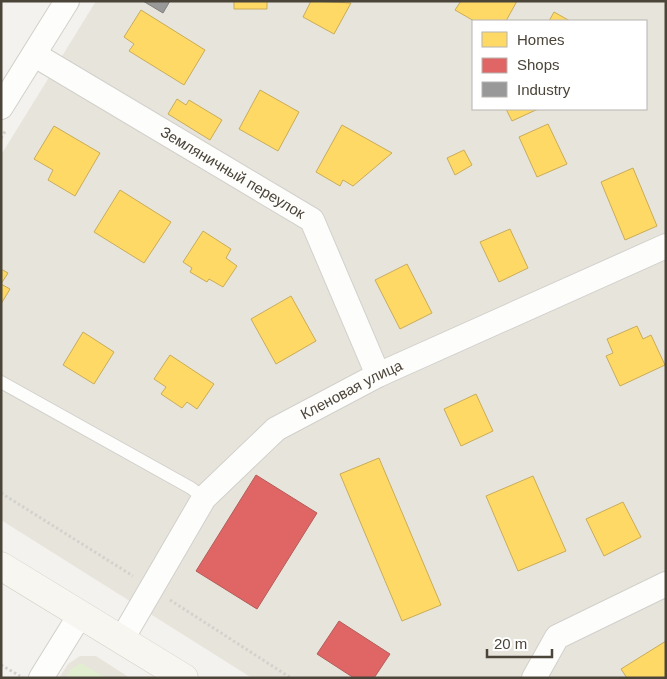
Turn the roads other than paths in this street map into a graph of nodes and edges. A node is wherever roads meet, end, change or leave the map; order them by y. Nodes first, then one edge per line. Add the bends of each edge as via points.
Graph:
1 (66, 1) edge
2 (35, 55) junction
3 (1, 107) edge
4 (666, 246) edge
5 (378, 374) junction
6 (1, 382) edge
7 (204, 498) junction
8 (1, 566) edge
9 (666, 584) edge
10 (80, 615) junction
11 (122, 639) junction
12 (42, 678) edge
13 (184, 678) edge
14 (534, 678) edge

1 - 2 street
2 - 3 street
2 - 5 street, Земляничный переулок via 312,220
4 - 5 street, Кленовая улица
5 - 7 street, Кленовая улица via 276,429
6 - 7 lane
7 - 11 street, Кленовая улица
8 - 10 street
9 - 14 street via 557,637
10 - 11 street
10 - 12 street
11 - 13 street

